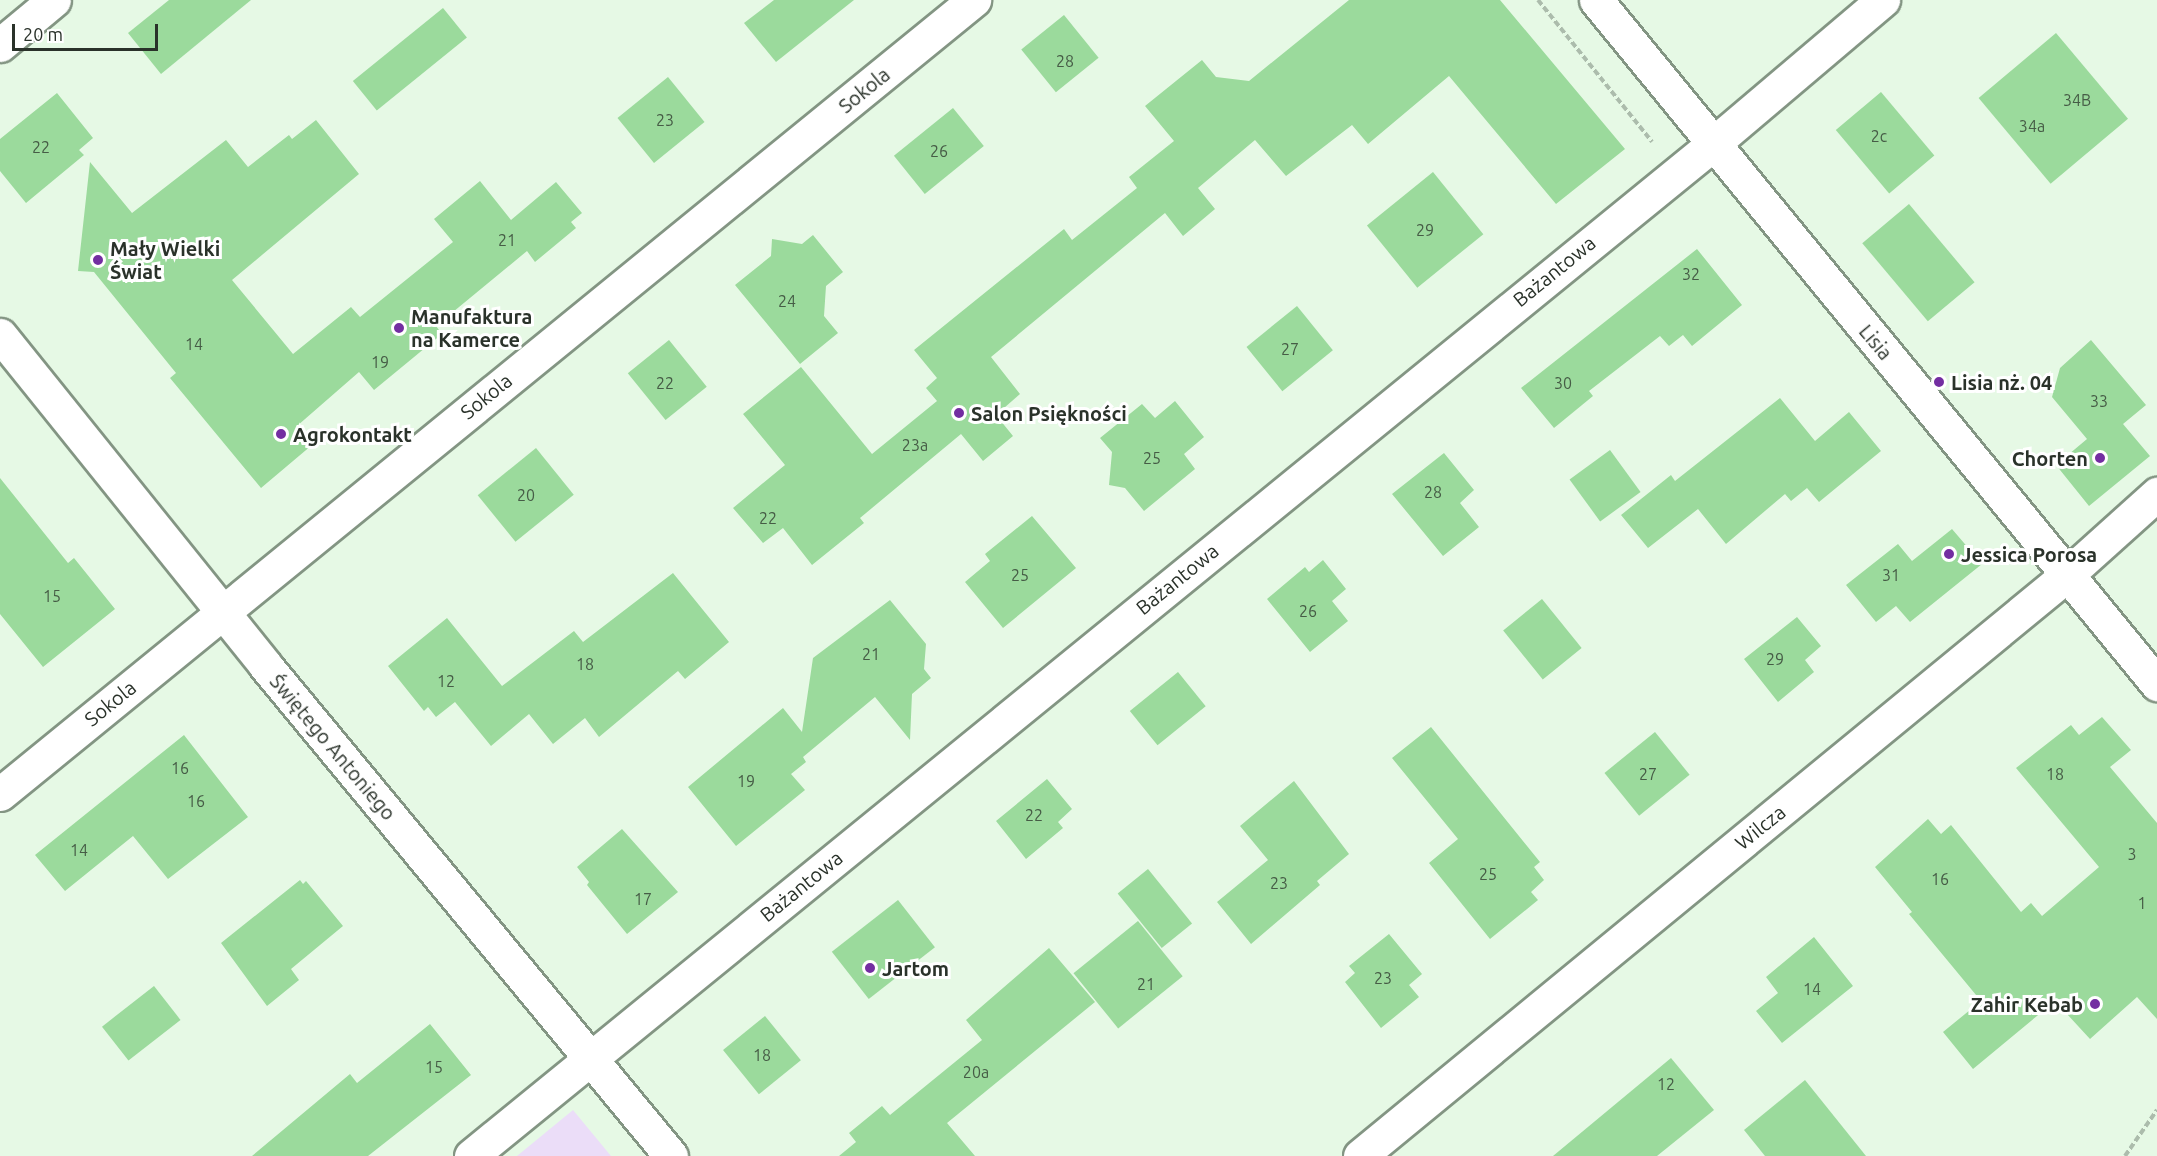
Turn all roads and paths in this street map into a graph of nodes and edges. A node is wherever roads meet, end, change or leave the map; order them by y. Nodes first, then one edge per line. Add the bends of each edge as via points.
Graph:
1 (54, 0) edge
2 (974, 0) edge
3 (1596, 0) edge
4 (1883, 0) edge
5 (0, 45) edge
6 (1713, 144) junction
7 (0, 334) edge
8 (2157, 494) edge
9 (2068, 574) junction
10 (223, 611) junction
11 (2157, 684) edge
12 (0, 794) edge
13 (590, 1058) junction
14 (2157, 1110) edge
15 (471, 1156) edge
16 (671, 1156) edge
17 (1360, 1156) edge
18 (2125, 1156) edge

1 - 5 street
2 - 10 street, Sokola
3 - 6 street, Lisia
4 - 6 street, Bażantowa
6 - 9 street, Lisia
6 - 13 street, Bażantowa
7 - 10 street, Świętego Antoniego
8 - 9 street, Wilcza
9 - 11 street, Lisia
9 - 17 street, Wilcza
10 - 12 street, Sokola
10 - 13 street, Świętego Antoniego
13 - 15 street, Bażantowa
13 - 16 street, Świętego Antoniego
14 - 18 path

